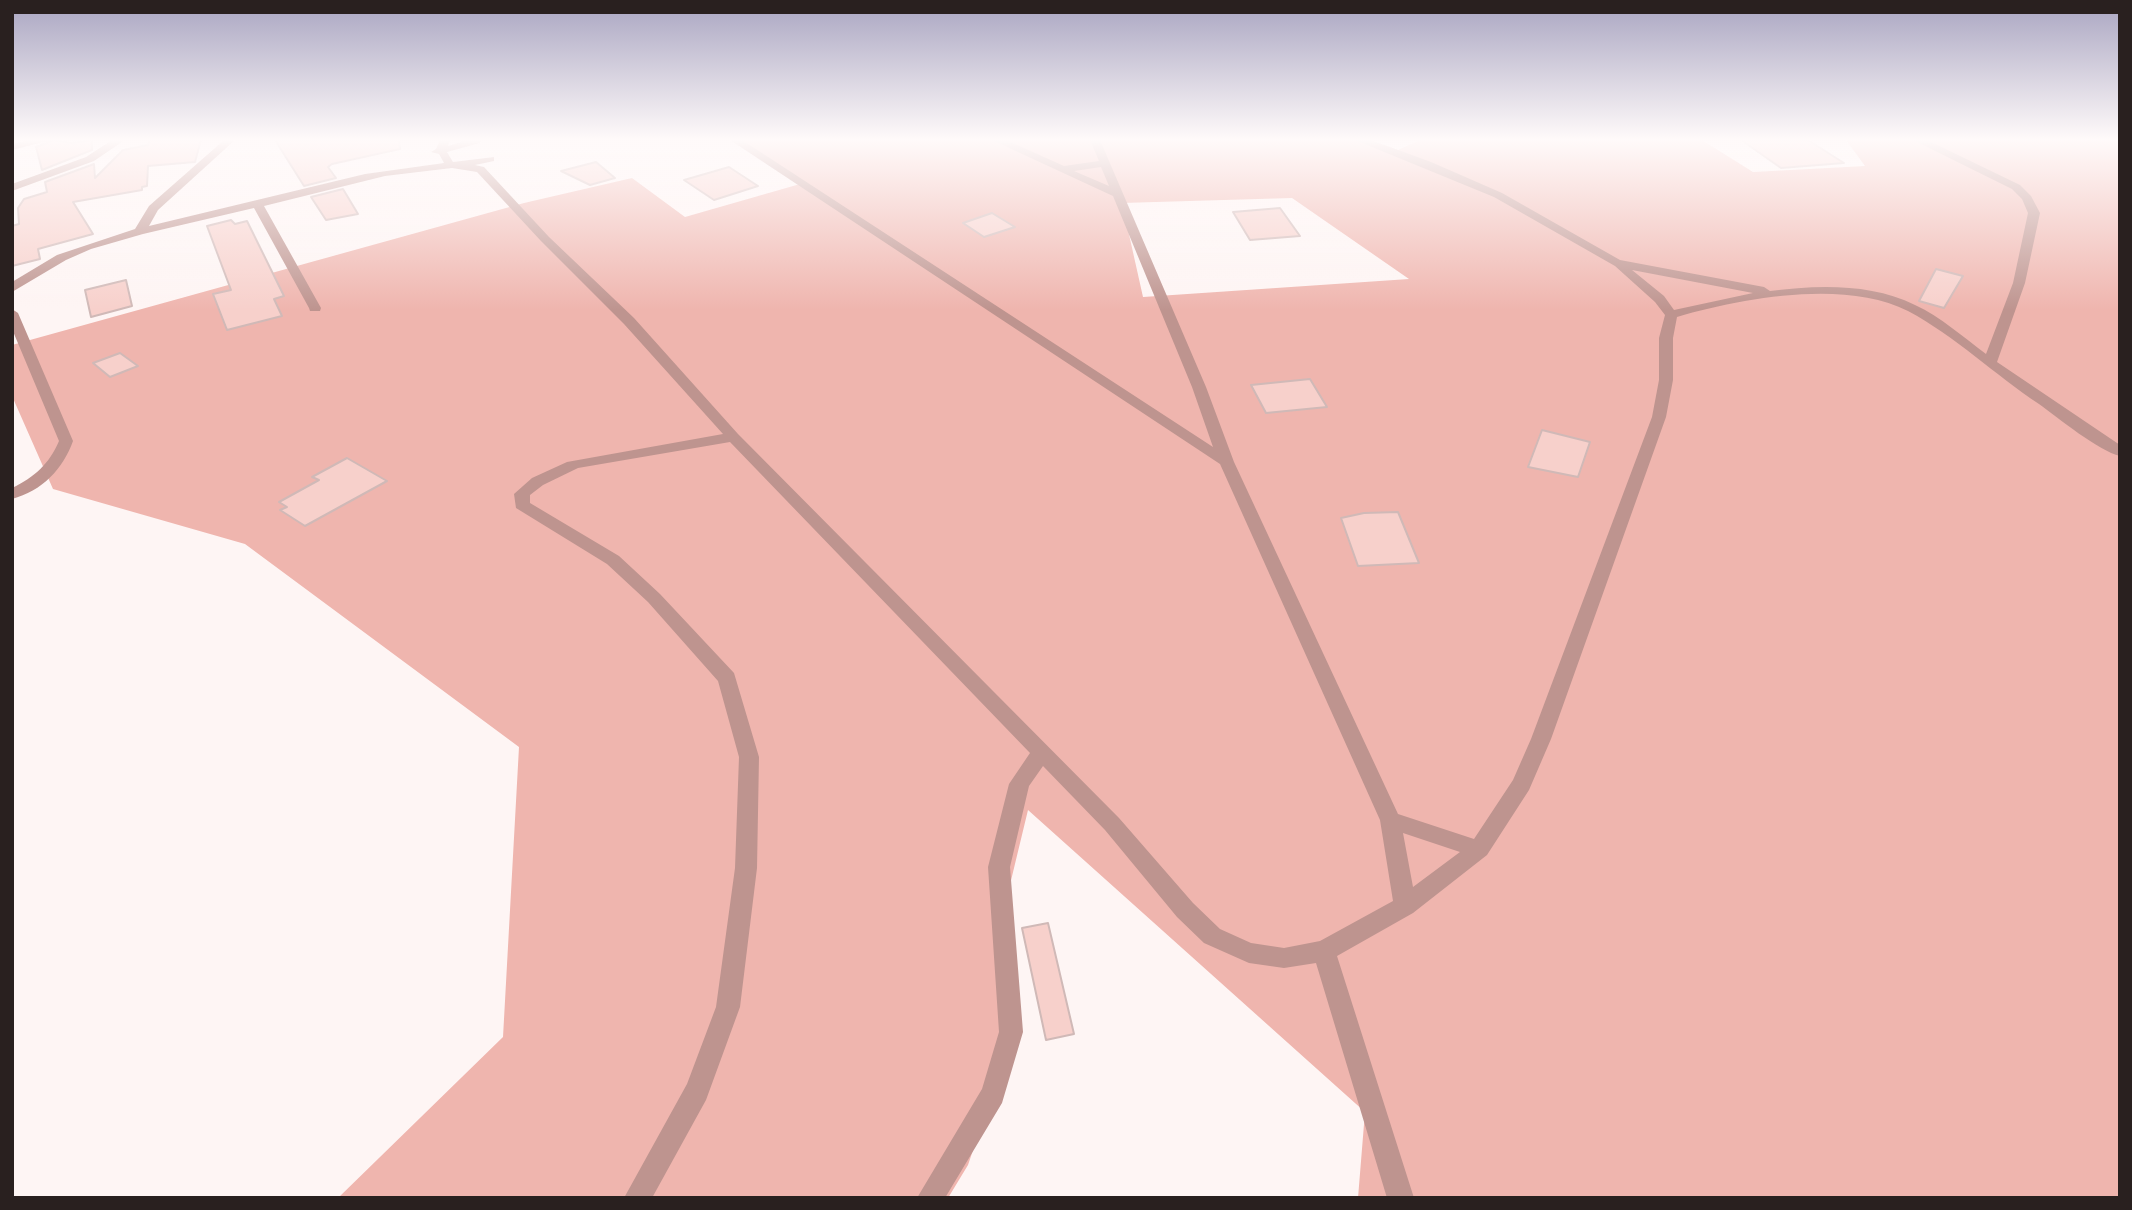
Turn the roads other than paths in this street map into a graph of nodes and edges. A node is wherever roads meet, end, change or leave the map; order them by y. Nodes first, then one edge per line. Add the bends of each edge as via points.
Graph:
1 (166, 196) edge
2 (288, 196) edge
3 (511, 196) edge
4 (821, 196) edge
5 (1118, 196) edge
6 (1501, 196) edge
7 (2025, 196) edge
8 (257, 204) junction
9 (141, 229) junction
10 (1616, 263) junction
11 (12, 288) edge
12 (1774, 294) junction
13 (315, 308) dead end
14 (12, 313) edge
15 (1671, 315) junction
16 (1990, 363) junction
17 (733, 437) junction
18 (2120, 452) edge
19 (1226, 462) junction
20 (12, 494) edge
21 (1042, 751) junction
22 (1390, 820) junction
23 (1479, 849) junction
24 (1405, 906) junction
25 (1324, 951) junction
26 (637, 1198) edge
27 (930, 1198) edge
28 (1401, 1198) edge

1 - 9 street
2 - 8 street
3 - 17 street via 545,239 629,321
4 - 19 street
5 - 19 street
6 - 10 street
7 - 16 street via 2034,213 2019,283
8 - 9 street
8 - 13 street
9 - 11 street via 71,252
10 - 12 street
10 - 15 street via 1660,299
12 - 15 street via 1696,306
12 - 16 street via 1860,293 1899,303
14 - 20 street via 66,441 59,461 31,485
15 - 23 street via 1666,380 1649,444 1536,751 1522,784
16 - 18 street
17 - 21 street
17 - 26 street via 561,467 533,482 522,494 522,505 613,560 727,678 749,757 746,868 728,1007 697,1091
19 - 22 street
21 - 25 street via 1212,936 1249,953 1284,958
21 - 27 street via 1019,784 999,867 1011,1032 993,1094
22 - 23 street
22 - 24 street
23 - 24 street
24 - 25 street
25 - 28 street

